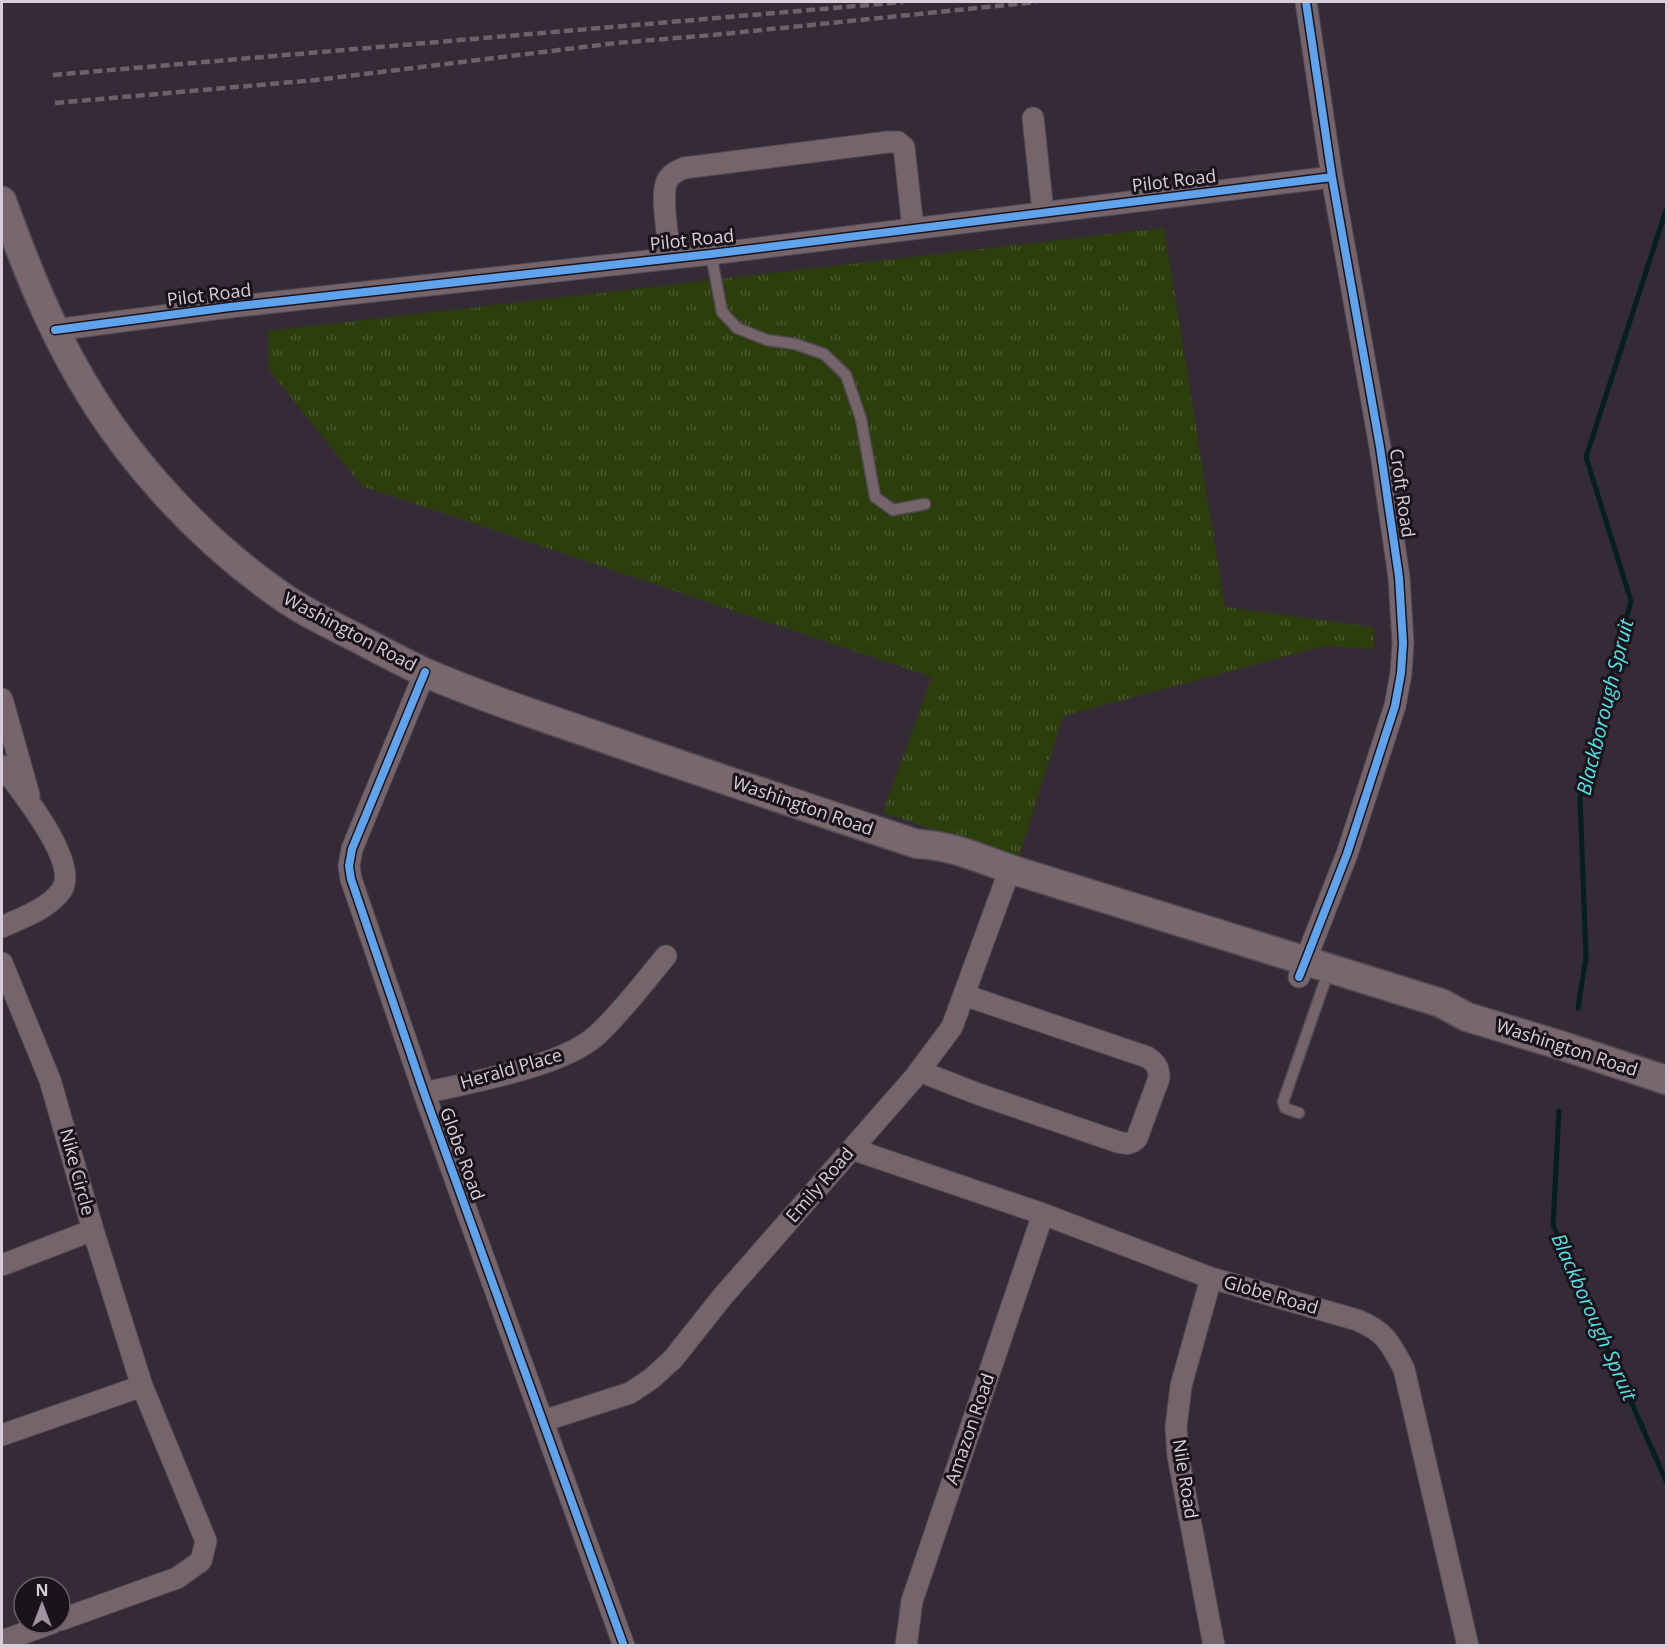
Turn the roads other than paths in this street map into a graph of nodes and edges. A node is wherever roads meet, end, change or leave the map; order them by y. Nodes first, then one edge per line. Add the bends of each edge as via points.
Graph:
1 (1306, 2) edge
2 (1033, 118) dead end
3 (1332, 177) junction
4 (2, 201) edge
5 (1043, 212) junction
6 (913, 228) junction
7 (711, 254) junction
8 (670, 257) junction
9 (55, 330) junction
10 (925, 504) dead end
11 (425, 672) junction
12 (2, 699) edge
13 (2, 766) edge
14 (32, 804) junction
15 (1007, 878) junction
16 (2, 927) edge
17 (666, 956) dead end
18 (2, 963) edge
19 (1309, 974) junction
20 (964, 995) junction
21 (10, 1007) edge
22 (919, 1071) junction
23 (1666, 1080) edge
24 (424, 1094) junction
25 (1299, 1113) dead end
26 (852, 1149) junction
27 (1043, 1214) junction
28 (93, 1230) junction
29 (2, 1265) edge
30 (1211, 1278) junction
31 (142, 1386) junction
32 (543, 1421) junction
33 (2, 1435) edge
34 (72, 1616) edge
35 (19, 1635) edge
36 (2, 1641) edge
37 (624, 1646) edge
38 (906, 1646) edge
39 (1214, 1646) edge
40 (1468, 1646) edge

1 - 3 street, Croft Road
2 - 5 street
3 - 5 street, Pilot Road
3 - 19 street, Croft Road via 1380,447 1399,577 1402,643 1395,706
4 - 9 main road, Washington Road
5 - 6 street, Pilot Road
6 - 7 street, Pilot Road
6 - 8 street via 904,147 898,142 877,144 675,172 667,181 665,192
7 - 8 street, Pilot Road
7 - 10 lane via 722,312 737,328 824,354 846,375 861,419 875,497 893,510
8 - 9 street, Pilot Road
9 - 11 main road, Washington Road via 81,379 129,448 179,507 226,552 298,607
11 - 15 main road, Washington Road via 512,706 917,844 950,847
11 - 24 street, Globe Road via 352,849 349,866
12 - 14 street
13 - 14 street
14 - 16 street via 63,861 65,884 40,908
15 - 19 main road, Washington Road
15 - 20 street, Emily Road
17 - 24 street, Herald Place via 595,1036 572,1052
18 - 21 street, Nike Circle
19 - 23 main road, Washington Road via 1441,1003 1467,1017
19 - 25 lane via 1282,1102 1285,1108
20 - 22 street, Emily Road via 952,1027
20 - 22 street via 1154,1062 1159,1078 1137,1138 1133,1143 1118,1142
21 - 28 street, Nike Circle via 50,1080
22 - 26 street, Emily Road
24 - 32 street, Globe Road
26 - 27 street, Globe Road
26 - 32 street, Emily Road via 673,1359 651,1379 609,1402
27 - 30 street, Globe Road
27 - 38 street, Amazon Road via 912,1601
28 - 29 street
28 - 31 street, Nike Circle
30 - 39 street, Nile Road via 1181,1386 1176,1427
30 - 40 street, Globe Road via 1357,1320 1375,1328 1390,1344 1404,1369
31 - 33 street
31 - 34 street, Nike Circle via 202,1528 205,1552 201,1561 177,1578
32 - 37 street, Globe Road
35 - 36 street

